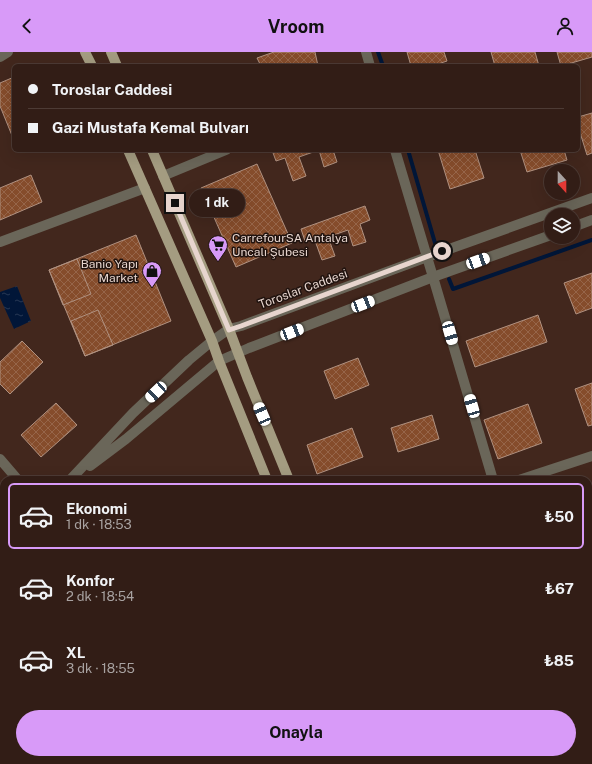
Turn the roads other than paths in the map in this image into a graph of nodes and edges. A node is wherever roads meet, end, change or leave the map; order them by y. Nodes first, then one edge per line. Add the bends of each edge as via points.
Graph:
1 (8, 52) edge
2 (85, 52) edge
3 (111, 52) edge
4 (366, 52) edge
5 (0, 57) edge
6 (91, 64) edge
7 (116, 64) edge
8 (369, 64) edge
9 (129, 152) edge
10 (153, 152) edge
11 (221, 152) edge
12 (396, 152) edge
13 (163, 176) junction
14 (145, 188) junction
15 (592, 198) edge
16 (592, 220) edge
17 (580, 224) edge
18 (544, 238) edge
19 (0, 242) edge
20 (427, 257) junction
21 (434, 277) junction
22 (229, 330) junction
23 (212, 341) junction
24 (238, 352) junction
25 (219, 361) junction
26 (592, 456) edge
27 (0, 459) edge
28 (15, 476) edge
29 (74, 476) edge
30 (76, 476) edge
31 (265, 476) edge
32 (287, 476) edge
33 (492, 476) edge
34 (531, 476) edge

1 - 5 street
2 - 6 main road
3 - 7 main road
4 - 8 street
9 - 14 main road
10 - 13 main road
11 - 13 street
12 - 20 street
13 - 22 main road
14 - 19 street
14 - 23 main road
15 - 20 street, Toroslar Caddesi
16 - 17 street
18 - 21 street, Toroslar Caddesi
20 - 21 street
20 - 22 street, Toroslar Caddesi
21 - 24 street, Toroslar Caddesi
21 - 33 street
22 - 23 street, Toroslar Caddesi
22 - 24 main road
23 - 25 main road
23 - 29 street, Toroslar Caddesi via 133,413
24 - 25 street, Toroslar Caddesi
24 - 32 main road
25 - 30 street, Toroslar Caddesi via 126,440
25 - 31 main road
26 - 34 street
27 - 28 street

